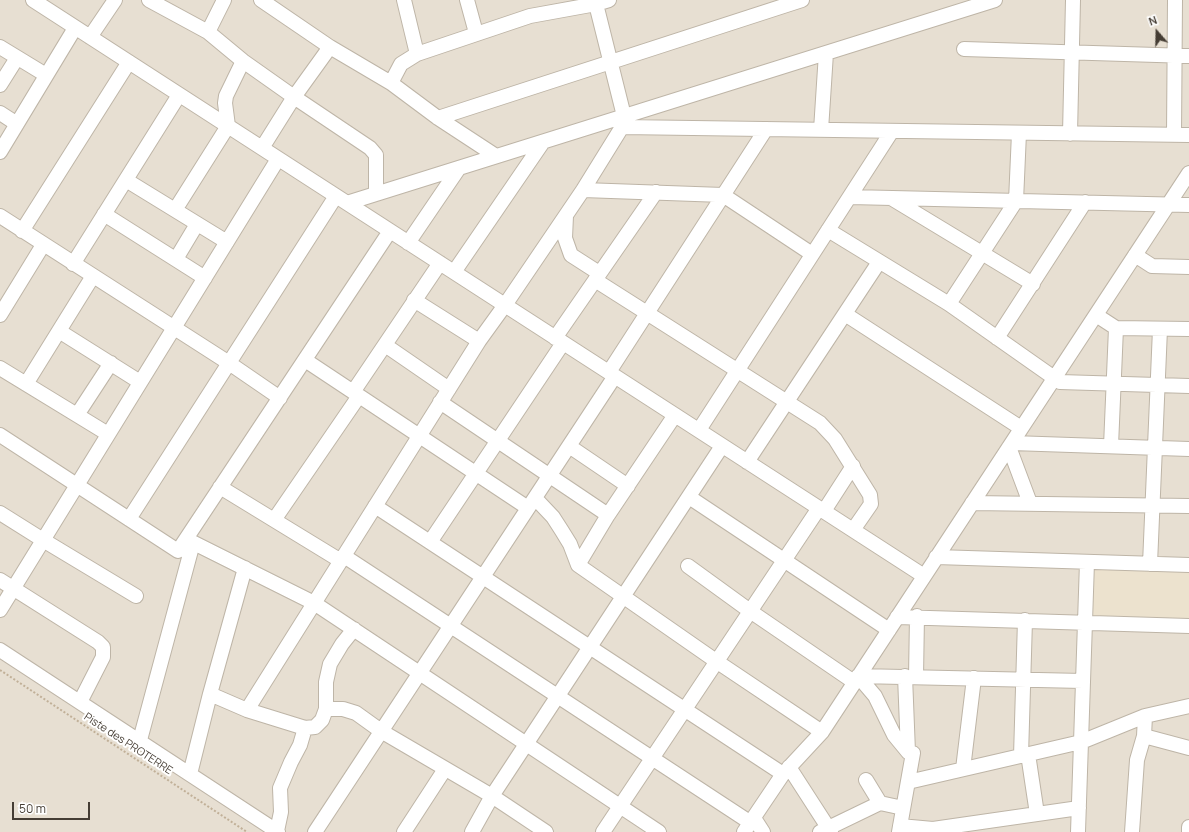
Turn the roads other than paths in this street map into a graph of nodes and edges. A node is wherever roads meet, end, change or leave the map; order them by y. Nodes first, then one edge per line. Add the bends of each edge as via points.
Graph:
1 (33, 0) edge
2 (115, 0) edge
3 (148, 0) edge
4 (224, 0) edge
5 (261, 0) edge
6 (277, 0) edge
7 (404, 0) edge
8 (467, 0) edge
9 (802, 0) edge
10 (995, 0) edge
11 (1073, 0) edge
12 (1175, 0) edge
13 (600, 1) edge
14 (780, 3) edge
15 (961, 5) edge
16 (281, 14) junction
17 (75, 28) junction
18 (208, 32) junction
19 (476, 33) junction
20 (90, 37) junction
21 (0, 47) edge
22 (330, 47) junction
23 (964, 49) dead end
24 (1072, 52) junction
25 (826, 53) junction
26 (417, 54) junction
27 (1175, 55) junction
28 (1189, 56) edge
29 (17, 58) junction
30 (243, 61) junction
31 (130, 62) junction
32 (610, 62) junction
33 (46, 75) junction
34 (391, 83) junction
35 (0, 85) edge
36 (179, 94) junction
37 (294, 97) junction
38 (0, 113) edge
39 (438, 118) junction
40 (623, 122) junction
41 (17, 124) junction
42 (228, 126) junction
43 (766, 129) junction
44 (821, 130) junction
45 (892, 131) junction
46 (1019, 133) junction
47 (1070, 134) junction
48 (1174, 135) junction
49 (1189, 135) edge
50 (542, 142) junction
51 (262, 148) junction
52 (0, 152) edge
53 (496, 156) junction
54 (278, 159) junction
55 (459, 168) junction
56 (1189, 173) edge
57 (126, 180) junction
58 (583, 190) junction
59 (656, 192) junction
60 (376, 194) junction
61 (723, 195) junction
62 (850, 197) junction
63 (891, 198) junction
64 (342, 200) junction
65 (1016, 201) junction
66 (1085, 202) junction
67 (1169, 204) junction
68 (1189, 205) edge
69 (175, 210) junction
70 (104, 214) junction
71 (566, 215) junction
72 (0, 216) edge
73 (197, 224) junction
74 (828, 230) junction
75 (22, 231) junction
76 (390, 231) junction
77 (227, 242) junction
78 (408, 243) junction
79 (44, 244) junction
80 (982, 253) junction
81 (812, 254) junction
82 (1135, 255) junction
83 (176, 259) junction
84 (880, 262) junction
85 (440, 263) junction
86 (73, 264) junction
87 (1189, 267) edge
88 (454, 272) junction
89 (93, 276) junction
90 (597, 277) junction
91 (205, 278) junction
92 (1033, 284) junction
93 (414, 300) junction
94 (949, 304) junction
95 (505, 305) junction
96 (646, 313) junction
97 (845, 314) junction
98 (1096, 314) junction
99 (0, 315) edge
100 (174, 328) junction
101 (1116, 328) junction
102 (1160, 329) junction
103 (1189, 329) edge
104 (59, 331) junction
105 (998, 338) junction
106 (559, 340) junction
107 (479, 341) junction
108 (385, 345) junction
109 (305, 360) junction
110 (111, 363) junction
111 (229, 363) junction
112 (0, 368) edge
113 (737, 371) junction
114 (612, 374) junction
115 (1055, 378) junction
116 (140, 382) junction
117 (1114, 383) junction
118 (26, 384) junction
119 (1158, 385) junction
120 (1189, 386) edge
121 (449, 389) junction
122 (356, 394) junction
123 (280, 398) junction
124 (440, 402) junction
125 (786, 402) junction
126 (77, 415) junction
127 (675, 415) junction
128 (1022, 428) junction
129 (699, 430) junction
130 (108, 434) junction
131 (0, 435) edge
132 (419, 436) junction
133 (498, 441) junction
134 (1010, 445) junction
135 (569, 446) junction
136 (722, 446) junction
137 (1111, 446) junction
138 (1155, 448) junction
139 (1189, 449) edge
140 (747, 462) junction
141 (853, 466) junction
142 (476, 474) junction
143 (549, 476) junction
144 (77, 485) junction
145 (628, 486) junction
146 (220, 487) junction
147 (689, 497) junction
148 (531, 503) junction
149 (972, 503) junction
150 (1030, 503) junction
151 (1153, 505) junction
152 (375, 506) junction
153 (1189, 506) edge
154 (821, 510) junction
155 (0, 512) edge
156 (608, 515) junction
157 (129, 519) junction
158 (274, 520) junction
159 (853, 530) junction
160 (43, 540) junction
161 (190, 541) junction
162 (430, 542) junction
163 (936, 557) junction
164 (343, 558) junction
165 (784, 560) junction
166 (1087, 562) junction
167 (1150, 564) junction
168 (578, 565) junction
169 (1189, 565) edge
170 (688, 566) dead end
171 (245, 568) junction
172 (924, 576) junction
173 (483, 577) junction
174 (0, 580) edge
175 (13, 589) junction
176 (136, 596) dead end
177 (623, 597) junction
178 (314, 603) junction
179 (0, 610) edge
180 (750, 611) junction
181 (917, 616) junction
182 (897, 617) junction
183 (1025, 620) junction
184 (1085, 622) junction
185 (451, 626) junction
186 (1189, 626) edge
187 (354, 629) junction
188 (889, 630) junction
189 (590, 647) junction
190 (0, 650) edge
191 (716, 661) junction
192 (420, 673) junction
193 (911, 676) junction
194 (974, 678) junction
195 (856, 679) junction
196 (1023, 679) junction
197 (1083, 681) junction
198 (210, 694) junction
199 (557, 696) junction
200 (80, 702) junction
201 (1189, 706) edge
202 (326, 709) junction
203 (685, 709) junction
204 (247, 710) junction
205 (1145, 716) junction
206 (305, 728) junction
207 (381, 731) junction
208 (822, 732) junction
209 (1144, 736) junction
210 (140, 740) junction
211 (1081, 742) junction
212 (526, 744) junction
213 (1189, 748) edge
214 (908, 752) junction
215 (1024, 755) junction
216 (652, 758) junction
217 (445, 769) junction
218 (963, 769) junction
219 (786, 770) junction
220 (190, 774) junction
221 (866, 780) dead end
222 (908, 782) junction
223 (492, 796) junction
224 (880, 802) junction
225 (620, 806) junction
226 (903, 808) junction
227 (1079, 808) junction
228 (1037, 814) junction
229 (750, 824) edge
230 (995, 826) edge
231 (1189, 827) edge
232 (899, 829) edge
233 (827, 831) edge
234 (278, 832) edge
235 (315, 832) edge
236 (404, 832) edge
237 (472, 832) edge
238 (546, 832) edge
239 (603, 832) edge
240 (659, 832) edge
241 (763, 832) edge
242 (1078, 832) edge
243 (1132, 832) edge
244 (1189, 832) edge

1 - 17 street
2 - 20 street
3 - 18 street
4 - 18 street
5 - 16 street
6 - 16 street
7 - 26 street
8 - 19 street
9 - 14 street
10 - 15 street
11 - 24 street
12 - 27 street
13 - 19 street via 530,16
13 - 32 street
14 - 32 street
15 - 25 street
16 - 22 street
17 - 20 street
17 - 33 street
18 - 30 street
19 - 26 street
20 - 31 street
21 - 29 street
22 - 34 street
22 - 37 street
23 - 24 street
24 - 27 street
24 - 47 street
25 - 40 street
25 - 44 street
26 - 34 street via 401,64
27 - 28 street
27 - 48 street
29 - 33 street
29 - 35 street
30 - 37 street
30 - 42 street via 226,96
31 - 36 street
31 - 75 street
32 - 39 street
32 - 40 street
33 - 41 street
34 - 39 street
36 - 42 street
36 - 57 street
37 - 51 street
37 - 60 street via 374,151 377,159
38 - 41 street
39 - 53 street
40 - 43 street
40 - 50 street
40 - 58 street
41 - 52 street
42 - 51 street
42 - 69 street
43 - 44 street
43 - 61 street
44 - 45 street
45 - 46 street
45 - 62 street
46 - 47 street
46 - 65 street
47 - 48 street
48 - 49 street
50 - 53 street
50 - 88 street
51 - 54 street
53 - 55 street
54 - 64 street
54 - 77 street
55 - 60 street
55 - 78 street
56 - 67 street
57 - 69 street
57 - 70 street
58 - 59 street
58 - 71 street
59 - 61 street
59 - 90 street
60 - 64 street
61 - 81 street
61 - 96 street
62 - 63 street
62 - 74 street
63 - 65 street
63 - 80 street
64 - 76 street
64 - 111 street
65 - 66 street
65 - 80 street
66 - 67 street
66 - 92 street
67 - 68 street
67 - 82 street
69 - 73 street
70 - 83 street
70 - 86 street
71 - 90 street via 566,238 571,255
71 - 95 street
72 - 75 street
73 - 77 street
73 - 83 street
74 - 81 street
74 - 84 street
75 - 79 street
76 - 78 street
76 - 109 street
77 - 91 street
78 - 85 street
79 - 86 street
79 - 99 street
80 - 92 street
80 - 94 street
81 - 113 street
82 - 87 street via 1152,266
82 - 98 street
83 - 91 street
84 - 94 street
84 - 97 street
85 - 88 street
85 - 93 street
86 - 89 street
88 - 95 street
89 - 100 street
89 - 104 street
90 - 96 street
90 - 106 street
91 - 100 street
92 - 105 street
93 - 107 street
93 - 108 street
94 - 105 street
95 - 106 street
95 - 107 street
96 - 113 street
96 - 114 street
97 - 125 street
97 - 128 street
98 - 101 street
98 - 115 street
100 - 111 street
100 - 116 street
101 - 102 street
101 - 117 street
102 - 103 street
102 - 119 street
104 - 110 street
104 - 118 street
105 - 115 street
106 - 114 street
106 - 133 street
107 - 121 street
108 - 121 street
108 - 122 street
109 - 122 street
109 - 123 street
110 - 116 street
110 - 126 street
111 - 123 street
111 - 157 street
112 - 118 street
113 - 125 street
113 - 129 street
114 - 127 street
114 - 135 street
115 - 117 street via 1060,382
115 - 128 street
116 - 130 street
117 - 119 street
117 - 137 street
118 - 126 street
119 - 120 street
119 - 138 street
121 - 124 street
122 - 132 street
122 - 158 street via 310,469
123 - 146 street
124 - 132 street
124 - 133 street
125 - 140 street
125 - 141 street via 820,424 835,438
126 - 130 street
127 - 129 street
127 - 145 street
128 - 134 street
129 - 136 street
130 - 144 street
131 - 144 street
132 - 142 street
132 - 152 street
133 - 142 street
133 - 143 street
134 - 137 street
134 - 149 street
134 - 150 street
135 - 143 street
135 - 145 street
136 - 140 street
136 - 147 street
137 - 138 street
138 - 139 street
138 - 151 street
140 - 154 street
141 - 154 street
141 - 159 street via 870,495 871,504
142 - 148 street
142 - 162 street
143 - 148 street
143 - 156 street
144 - 157 street
144 - 160 street
145 - 156 street
146 - 158 street
146 - 161 street
147 - 165 street
147 - 177 street
148 - 168 street via 553,517 570,544
148 - 173 street
149 - 150 street
149 - 163 street
150 - 151 street
151 - 153 street
151 - 167 street
152 - 162 street
152 - 164 street
154 - 159 street
154 - 165 street
155 - 160 street
156 - 168 street
157 - 161 street via 178,551
158 - 164 street
159 - 172 street
160 - 175 street
160 - 176 street
161 - 171 street
161 - 210 street
162 - 173 street
163 - 166 street
163 - 172 street
164 - 178 street
164 - 185 street
165 - 180 street
165 - 188 street
166 - 167 street
166 - 184 street
167 - 169 street
168 - 177 street
170 - 180 street
171 - 178 street
171 - 198 street
172 - 182 street
173 - 185 street
173 - 189 street
174 - 175 street
175 - 179 street
175 - 200 street via 103,647 103,657
177 - 189 street
177 - 191 street
178 - 187 street
178 - 204 street
180 - 191 street
180 - 195 street
181 - 182 street
181 - 183 street
181 - 193 street
182 - 188 street
183 - 184 street
183 - 196 street
184 - 186 street
184 - 197 street
185 - 192 street
185 - 199 street
187 - 192 street
187 - 202 street via 330,664 326,682
188 - 195 street
189 - 199 street
189 - 203 street
190 - 200 street
191 - 203 street
191 - 208 street
192 - 207 street
192 - 212 street
193 - 194 street
193 - 195 street
193 - 214 street
194 - 196 street
194 - 218 street
195 - 208 street
195 - 214 street via 875,696 894,735
196 - 197 street
196 - 215 street
197 - 211 street
198 - 204 street
198 - 220 street
199 - 212 street
199 - 216 street
200 - 210 street
201 - 205 street
202 - 206 street via 322,720 315,727
202 - 207 street via 343,709 356,713
203 - 216 street
203 - 219 street
204 - 206 street
205 - 209 street
205 - 211 street
206 - 234 street via 280,788 281,812
207 - 217 street
207 - 235 street
208 - 219 street
209 - 213 street
209 - 243 street via 1137,760
210 - 220 street
211 - 215 street
211 - 227 street
212 - 223 street
212 - 225 street
214 - 222 street via 913,753
215 - 218 street
215 - 228 street
216 - 225 street
216 - 229 street
217 - 223 street
217 - 236 street
218 - 222 street
219 - 229 street
219 - 233 street
220 - 234 street
221 - 224 street
222 - 226 street
223 - 237 street
223 - 238 street
224 - 226 street
224 - 233 street
225 - 239 street
225 - 240 street
226 - 232 street
227 - 228 street
227 - 242 street
228 - 230 street
229 - 241 street
230 - 232 street
231 - 244 street

